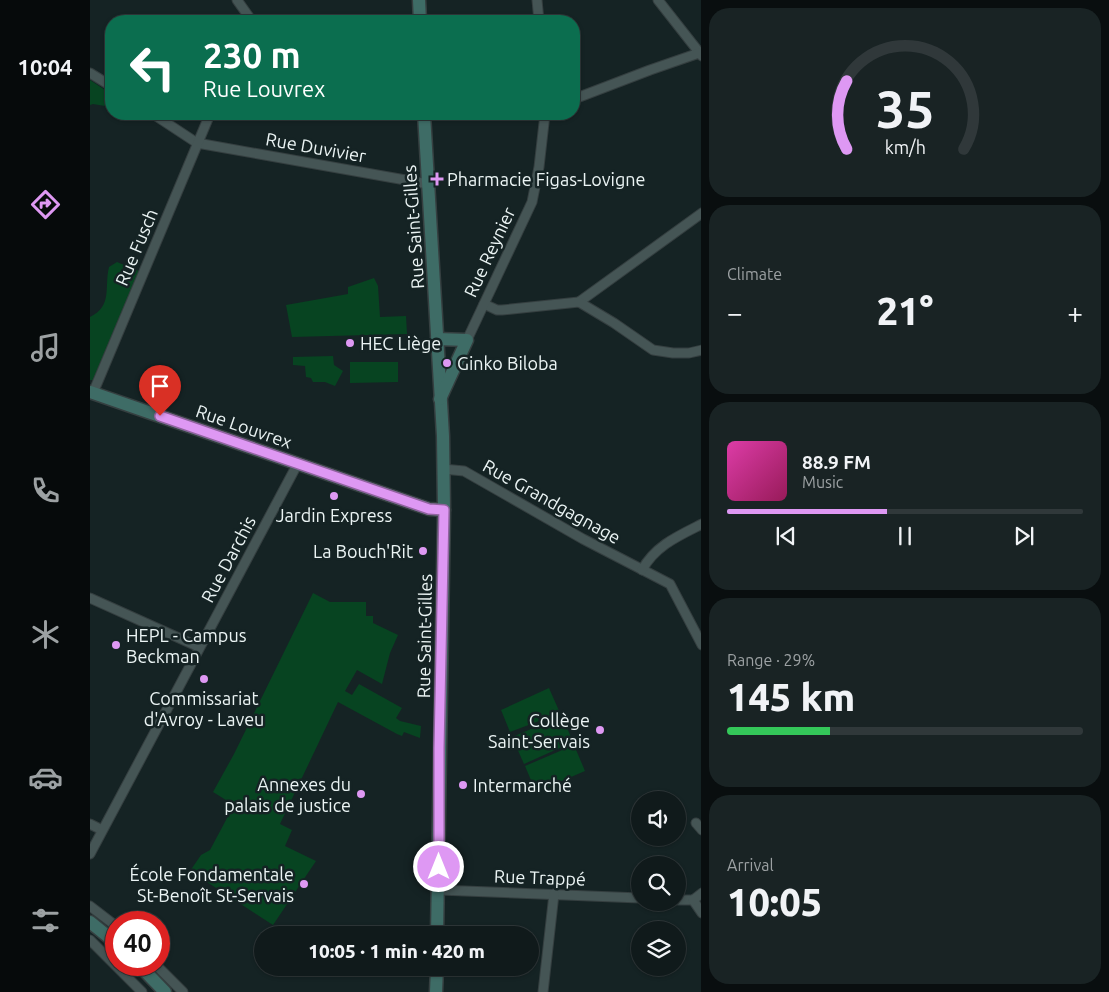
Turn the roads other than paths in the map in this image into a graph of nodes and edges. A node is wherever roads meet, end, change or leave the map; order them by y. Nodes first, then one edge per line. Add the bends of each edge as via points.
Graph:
1 (237, 0) edge
2 (419, 0) edge
3 (537, 0) edge
4 (658, 0) edge
5 (248, 15) edge
6 (420, 15) edge
7 (538, 15) edge
8 (701, 54) edge
9 (90, 73) edge
10 (105, 82) edge
11 (580, 97) edge
12 (162, 120) edge
13 (207, 120) edge
14 (424, 120) edge
15 (545, 120) edge
16 (197, 143) junction
17 (428, 184) junction
18 (701, 214) edge
19 (579, 302) junction
20 (484, 304) junction
21 (438, 339) junction
22 (467, 340) junction
23 (701, 350) edge
24 (92, 392) edge
25 (440, 399) junction
26 (298, 463) junction
27 (443, 469) junction
28 (444, 510) junction
29 (701, 525) edge
30 (642, 570) junction
31 (90, 598) edge
32 (701, 643) edge
33 (199, 647) junction
34 (90, 824) edge
35 (102, 830) junction
36 (90, 854) edge
37 (439, 890) junction
38 (701, 893) edge
39 (554, 894) junction
40 (631, 898) edge
41 (686, 900) edge
42 (693, 900) junction
43 (90, 906) edge
44 (701, 912) edge
45 (105, 918) edge
46 (90, 922) edge
47 (438, 926) edge
48 (105, 934) edge
49 (90, 940) edge
50 (149, 976) edge
51 (167, 976) edge
52 (436, 976) edge
53 (142, 992) edge
54 (165, 992) edge
55 (183, 992) edge
56 (436, 992) edge
57 (543, 992) edge

1 - 5 street
2 - 6 street
3 - 7 street
4 - 8 street
8 - 11 street
9 - 10 street
12 - 16 street
13 - 16 street, Rue Fusch
14 - 17 street, Rue Saint-Gilles
15 - 20 street, Rue Reynier via 532,202
16 - 17 street, Rue Duvivier
16 - 24 street, Rue Fusch
17 - 21 street, Rue Saint-Gilles
18 - 19 street
19 - 20 street via 502,310
19 - 23 street via 652,350 673,353
20 - 22 street, Rue Reynier
21 - 22 street
21 - 25 street, Rue Saint-Gilles
22 - 25 street, Rue Reynier
24 - 26 street, Rue Louvrex
25 - 27 street, Rue Saint-Gilles
26 - 28 street, Rue Louvrex via 429,509
26 - 33 street, Rue Darchis
27 - 28 street, Rue Saint-Gilles
27 - 30 street, Rue Grandgagnage via 464,471
28 - 37 street, Rue Saint-Gilles
29 - 30 street via 655,552
30 - 32 street, Rue Grandgagnage via 670,584
31 - 33 street
33 - 35 street, Rue Darchis
34 - 35 street
35 - 36 street, Rue Darchis
37 - 39 street, Rue Trappé
37 - 47 street, Rue Saint-Gilles
38 - 42 street
39 - 40 street, Rue Trappé
39 - 57 street
41 - 42 street
42 - 44 street
43 - 45 street
46 - 48 street
49 - 53 street
50 - 54 street
51 - 55 street
52 - 56 street

